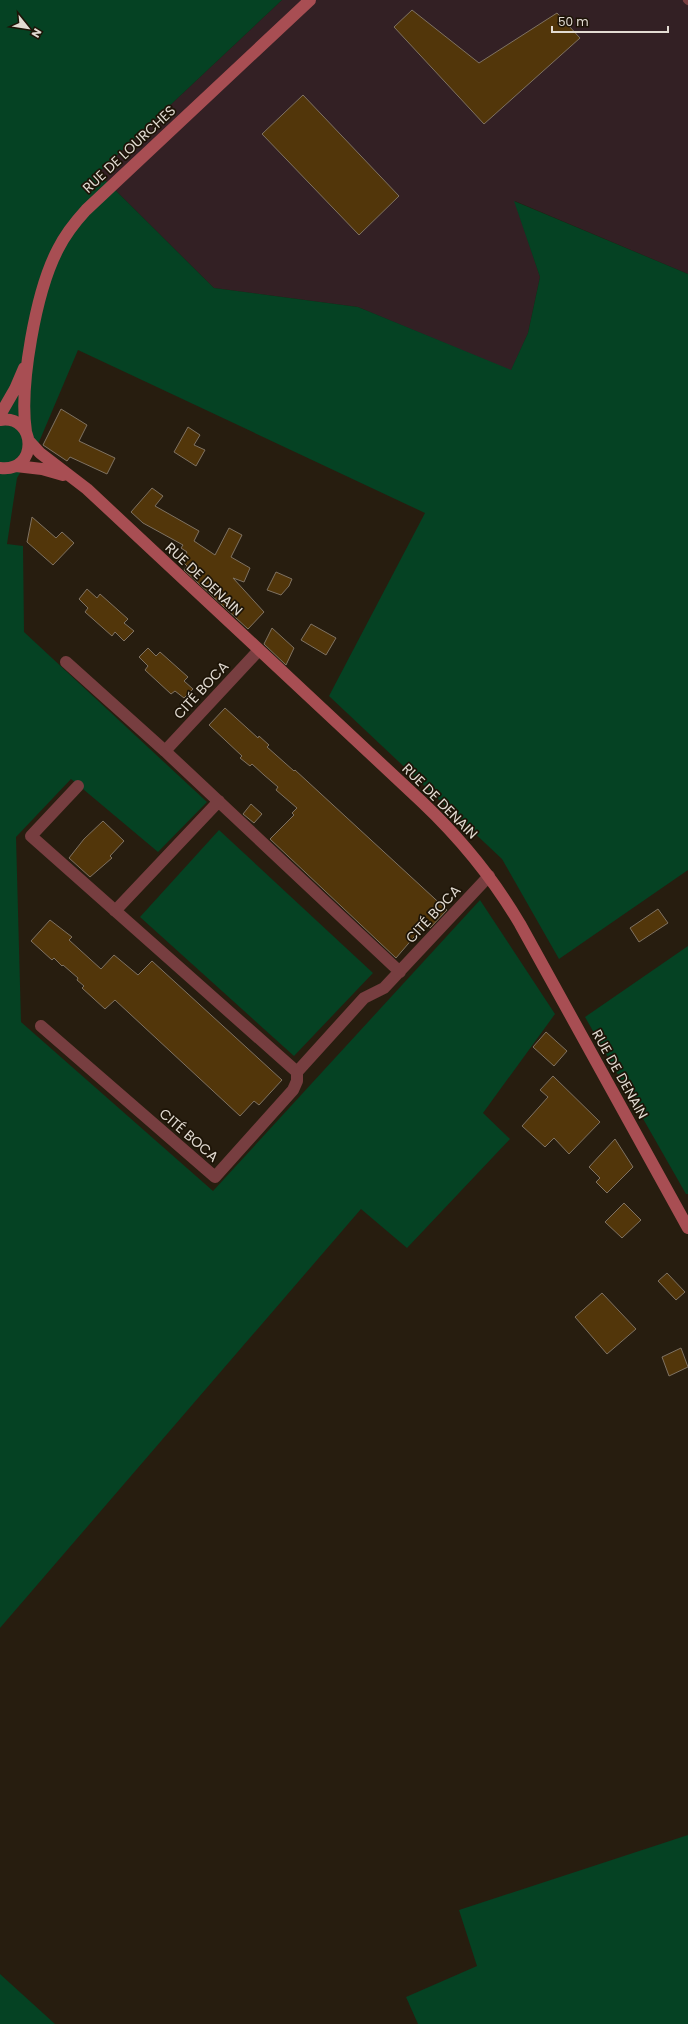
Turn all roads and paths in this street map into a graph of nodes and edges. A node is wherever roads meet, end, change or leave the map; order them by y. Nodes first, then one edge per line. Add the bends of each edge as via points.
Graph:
1 (310, 0) edge
2 (28, 358) junction
3 (0, 415) edge
4 (0, 420) edge
5 (27, 436) junction
6 (16, 466) junction
7 (0, 468) edge
8 (70, 478) junction
9 (259, 650) junction
10 (66, 662) dead end
11 (165, 751) junction
12 (78, 786) dead end
13 (219, 801) junction
14 (489, 876) junction
15 (115, 911) junction
16 (400, 972) junction
17 (41, 1026) dead end
18 (297, 1072) junction
19 (688, 1228) edge

1 - 2 street, RUE DE LOURCHES via 91,205 70,229 57,250 47,276
2 - 3 street, RUE DE LOURCHES
2 - 5 street, RUE DE LOURCHES via 24,411
4 - 5 street, RUE DE DENAIN via 15,422
5 - 6 street via 26,455
5 - 8 street, RUE DE DENAIN via 40,453
6 - 7 street, RUE DE DENAIN
6 - 8 street, RUE DE DENAIN via 42,469
8 - 9 street, RUE DE DENAIN via 87,489
9 - 11 street, CITÉ BOCA
9 - 14 street, RUE DE DENAIN via 433,813
10 - 11 street
11 - 13 street
12 - 15 street via 31,836
13 - 15 street
13 - 16 street
14 - 16 street, CITÉ BOCA
14 - 19 street, RUE DE DENAIN via 527,936
15 - 18 street
16 - 18 street, CITÉ BOCA via 381,991 364,998
17 - 18 street, CITÉ BOCA via 215,1177 293,1090 298,1081

